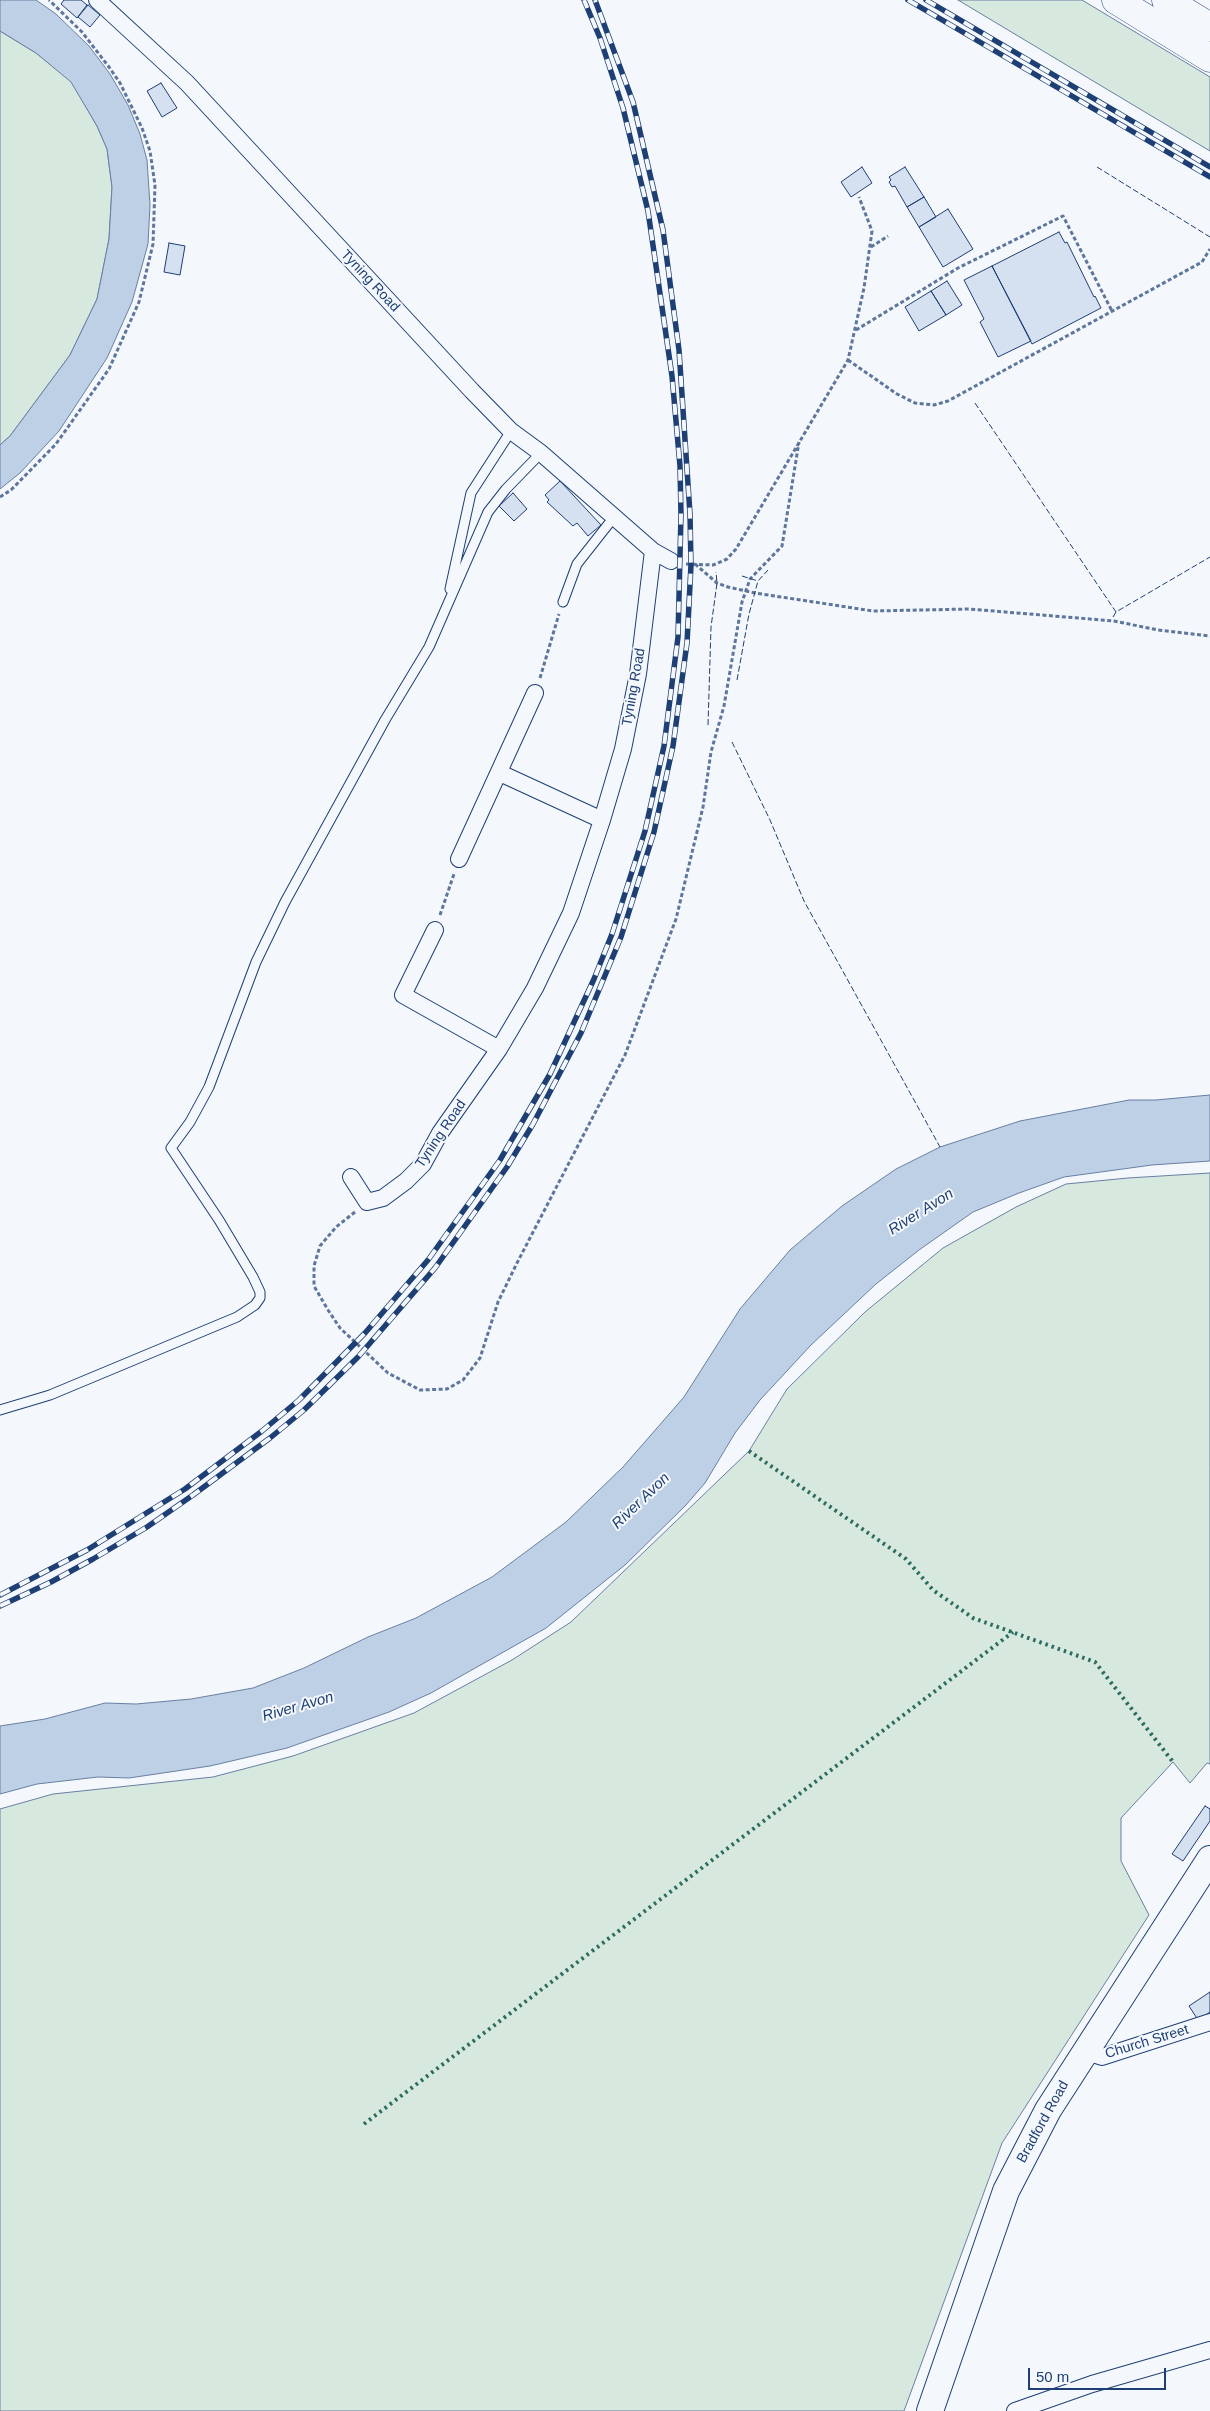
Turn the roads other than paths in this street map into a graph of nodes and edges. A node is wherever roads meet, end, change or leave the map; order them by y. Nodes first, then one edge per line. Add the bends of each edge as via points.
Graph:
1 (97, 0) edge
2 (1116, 0) edge
3 (1166, 0) edge
4 (1210, 27) edge
5 (1210, 58) edge
6 (511, 431) junction
7 (541, 453) junction
8 (614, 517) junction
9 (653, 552) junction
10 (671, 561) dead end
11 (563, 602) road end
12 (447, 603) junction
13 (535, 693) road end
14 (500, 773) junction
15 (602, 820) junction
16 (459, 859) road end
17 (435, 930) road end
18 (499, 1049) junction
19 (351, 1177) dead end
20 (0, 1410) edge
21 (1210, 1859) edge
22 (1210, 2022) edge
23 (1084, 2052) junction
24 (1210, 2350) edge
25 (930, 2411) edge
26 (1015, 2411) edge

1 - 6 street, Tyning Road via 186,83
2 - 5 highway
3 - 4 highway
6 - 7 street, Tyning Road
6 - 12 lane via 471,493
7 - 8 street, Tyning Road
7 - 12 lane via 488,512
8 - 9 street, Tyning Road
8 - 11 lane via 577,564
9 - 10 street, Tyning Road
9 - 15 street, Tyning Road via 638,674 623,749
12 - 20 lane via 429,647 285,902 256,962 209,1087 171,1148 234,1244 253,1277 260,1298 236,1317 50,1395
13 - 14 street
14 - 15 street
14 - 16 street
15 - 18 street, Tyning Road via 571,913 535,988
17 - 18 street via 402,995
18 - 19 street, Tyning Road via 440,1133 423,1164 406,1181 383,1198 367,1202
21 - 23 main road, Bradford Road
22 - 23 street, Church Street via 1102,2057
23 - 25 main road, Bradford Road via 1048,2110 1006,2191
24 - 26 street via 1092,2384

